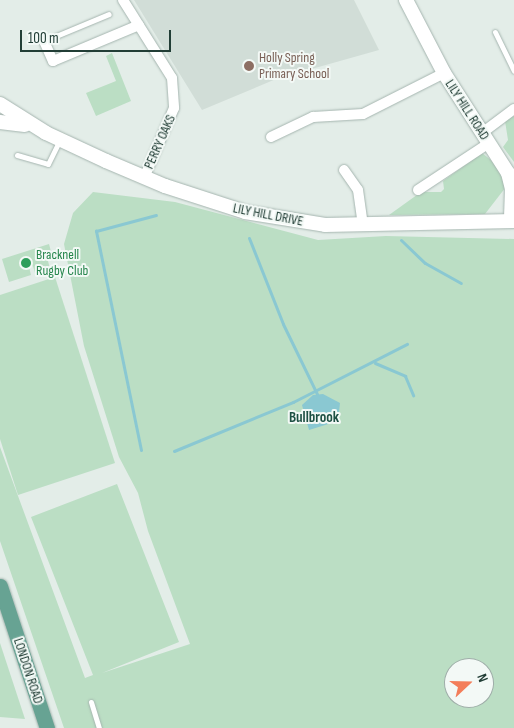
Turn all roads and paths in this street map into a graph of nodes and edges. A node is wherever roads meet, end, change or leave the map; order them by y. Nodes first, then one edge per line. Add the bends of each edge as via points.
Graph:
1 (123, 0) edge
2 (406, 0) edge
3 (109, 14) dead end
4 (139, 25) junction
5 (495, 32) dead end
6 (44, 41) joint
7 (514, 71) edge
8 (444, 73) junction
9 (0, 104) edge
10 (514, 109) edge
11 (0, 122) edge
12 (40, 129) junction
13 (271, 137) dead end
14 (485, 138) junction
15 (60, 139) junction
16 (17, 155) dead end
17 (344, 170) dead end
18 (144, 178) junction
19 (418, 190) dead end
20 (513, 221) edge
21 (363, 226) junction
22 (0, 586) edge
23 (91, 702) dead end
24 (47, 728) edge
25 (99, 728) edge

1 - 4 street, PERRY OAKS
2 - 8 street, LILY HILL ROAD
3 - 6 lane
4 - 6 street via 52,61
4 - 18 street, PERRY OAKS via 172,78 174,108
5 - 7 lane
8 - 13 street via 363,114 314,117
8 - 14 street, LILY HILL ROAD
9 - 12 street, LILY HILL DRIVE
10 - 14 street
11 - 12 street, LILY HILL DRIVE
12 - 15 street, LILY HILL DRIVE
14 - 19 street
14 - 20 street, LILY HILL ROAD via 510,179
15 - 16 lane via 48,164
15 - 18 street, LILY HILL DRIVE
17 - 21 street via 358,190
18 - 21 street, LILY HILL DRIVE via 245,212 304,223
20 - 21 street, LILY HILL DRIVE
22 - 24 main road, LONDON ROAD via 45,709
23 - 25 lane

